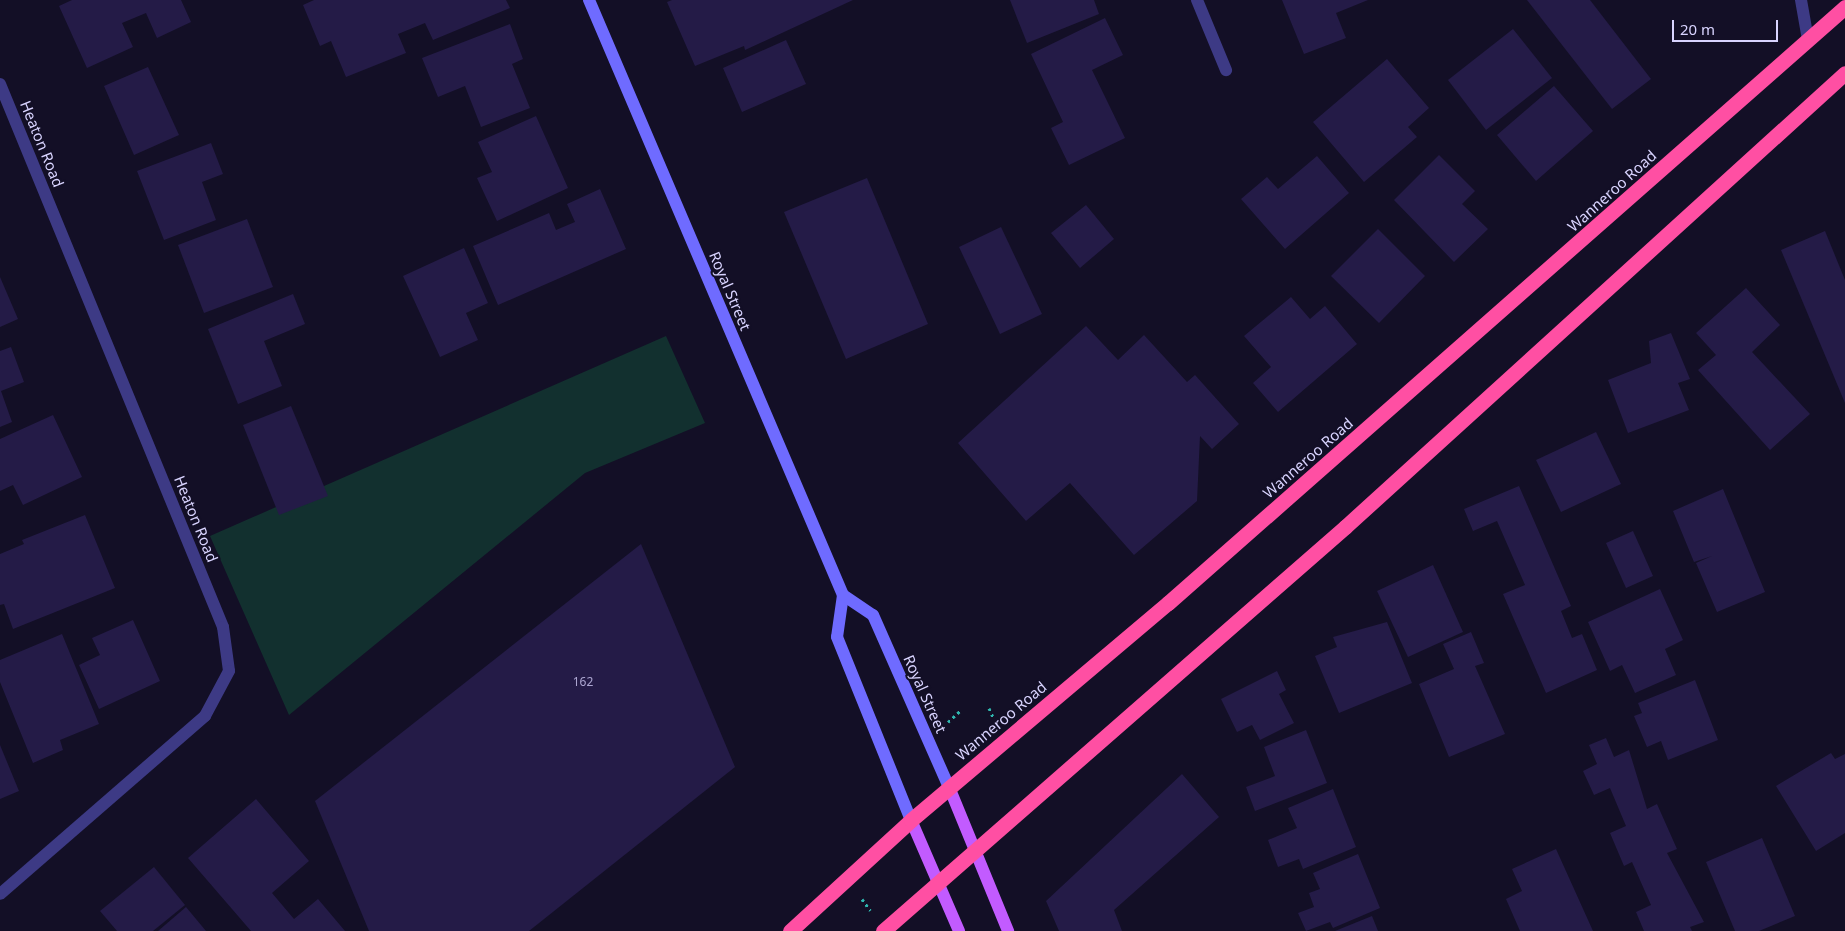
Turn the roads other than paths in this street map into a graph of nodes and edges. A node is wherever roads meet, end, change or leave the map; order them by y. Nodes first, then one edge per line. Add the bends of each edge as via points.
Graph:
1 (589, 0) edge
2 (1197, 0) edge
3 (1801, 0) edge
4 (1845, 7) edge
5 (1808, 39) junction
6 (1226, 70) dead end
7 (1845, 73) edge
8 (0, 84) edge
9 (843, 595) junction
10 (950, 787) junction
11 (911, 820) junction
12 (974, 854) junction
13 (939, 884) junction
14 (0, 894) edge
15 (790, 931) edge
16 (883, 931) edge
17 (959, 931) edge
18 (1008, 931) edge

1 - 9 main road, Royal Street
2 - 6 street
3 - 5 street
4 - 5 highway, Wanneroo Road
5 - 10 highway, Wanneroo Road via 1183,590
7 - 12 highway via 1345,527 1055,776
8 - 14 street, Heaton Road via 223,627 229,671 205,716
9 - 10 main road, Royal Street via 873,615
9 - 11 main road via 837,637
10 - 11 highway, Wanneroo Road
10 - 12 main road, Royal Street
11 - 13 main road
11 - 15 highway, Wanneroo Road
12 - 13 highway
12 - 18 main road, Royal Street
13 - 16 highway
13 - 17 main road

